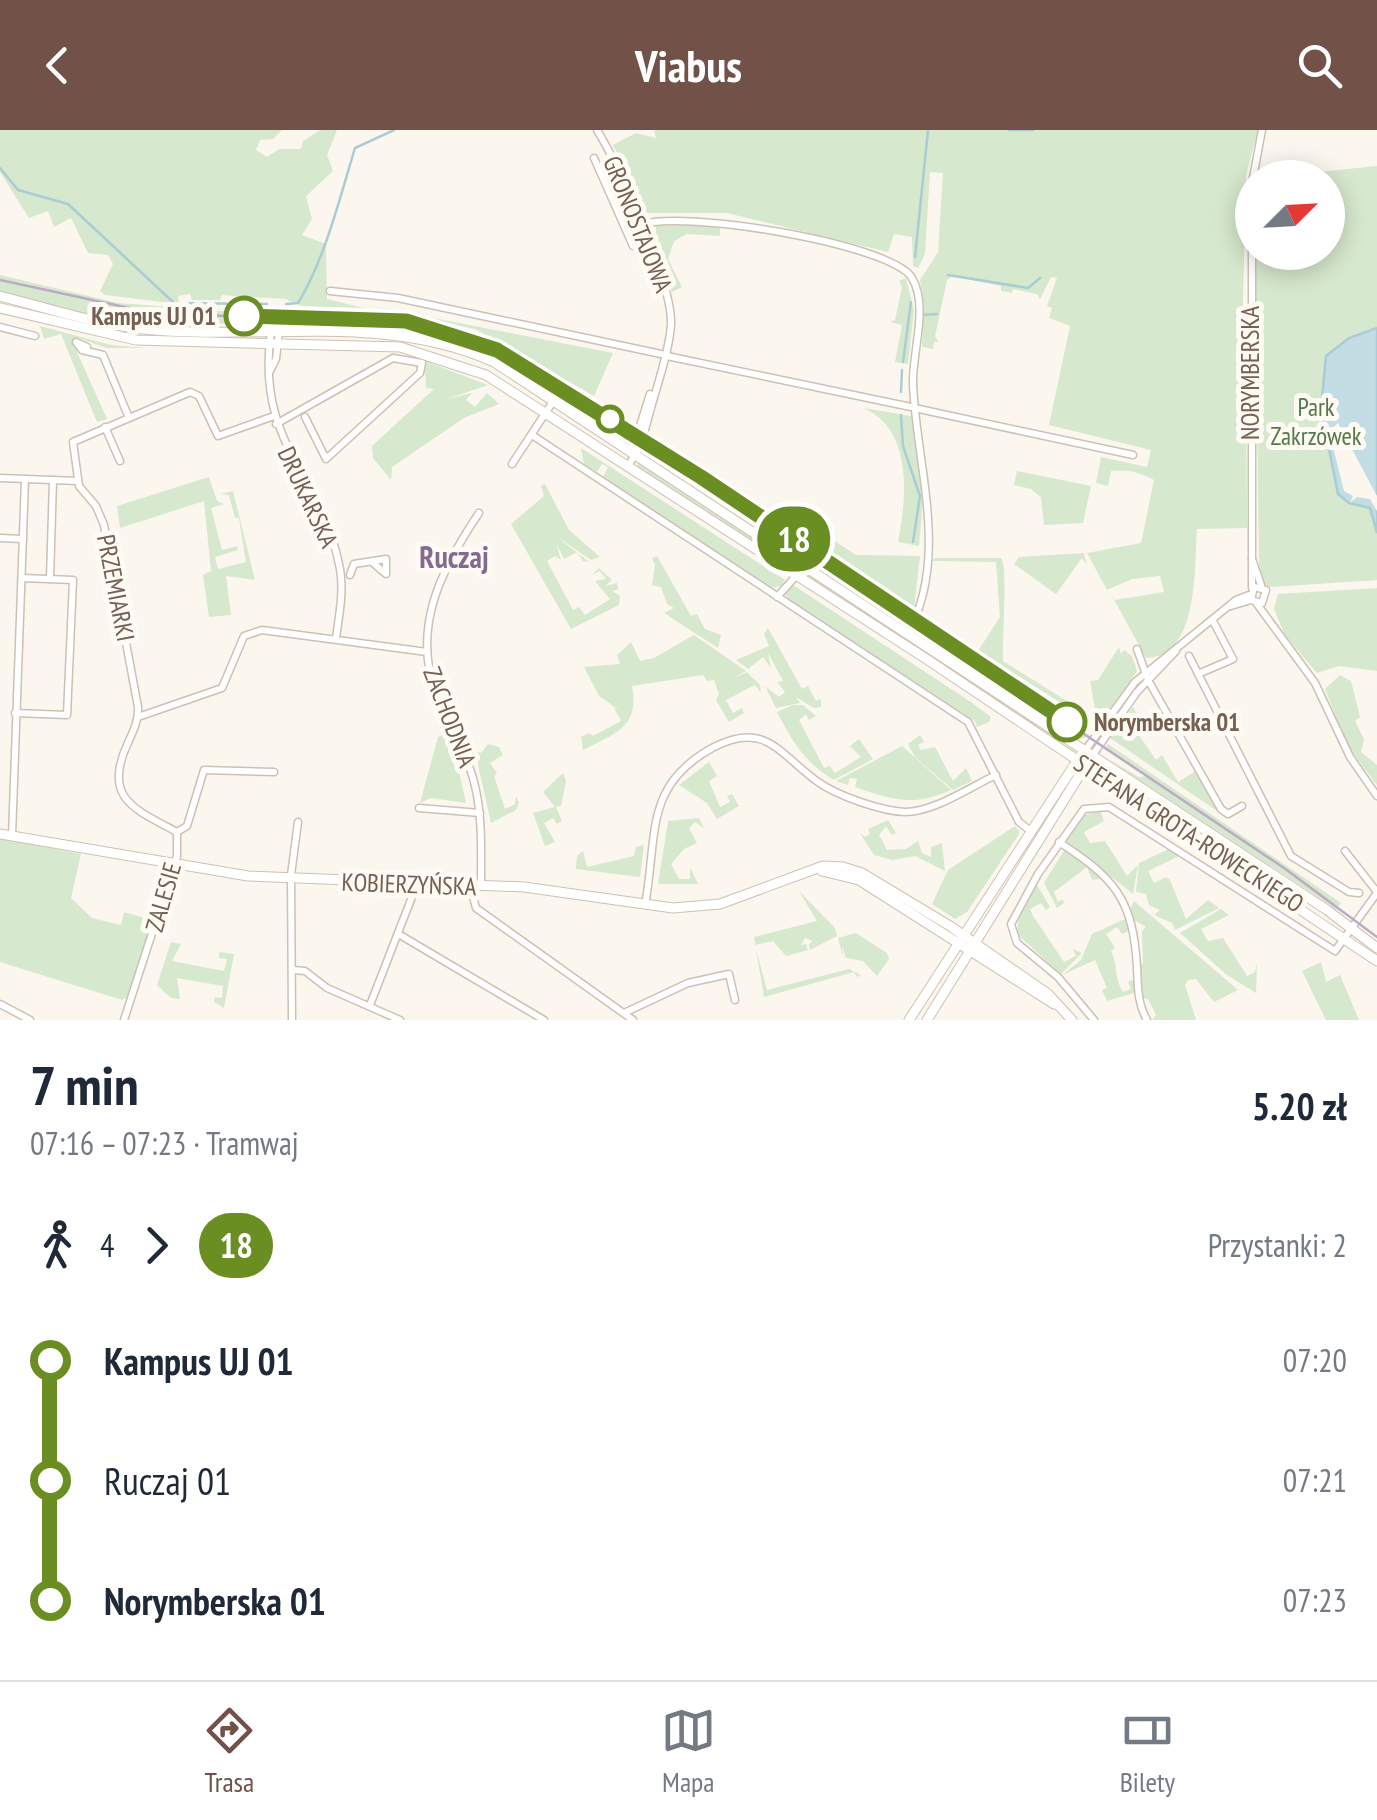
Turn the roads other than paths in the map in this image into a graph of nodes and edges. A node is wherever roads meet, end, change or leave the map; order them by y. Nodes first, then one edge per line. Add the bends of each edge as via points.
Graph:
1 (598, 130) edge
2 (1262, 130) edge
3 (594, 158) dead end
4 (1256, 160) edge
5 (641, 226) junction
6 (634, 246) dead end
7 (1252, 270) edge
8 (330, 291) dead end
9 (0, 296) edge
10 (0, 308) edge
11 (0, 328) edge
12 (35, 336) dead end
13 (274, 337) junction
14 (87, 347) dead end
15 (658, 378) junction
16 (555, 399) junction
17 (547, 412) junction
18 (305, 417) dead end
19 (128, 418) junction
20 (275, 420) junction
21 (104, 427) junction
22 (638, 427) junction
23 (532, 436) junction
24 (620, 444) junction
25 (635, 453) junction
26 (1133, 454) dead end
27 (120, 461) dead end
28 (512, 464) dead end
29 (628, 464) junction
30 (0, 478) edge
31 (26, 480) junction
32 (53, 480) junction
33 (78, 482) junction
34 (479, 513) dead end
35 (0, 538) edge
36 (23, 539) junction
37 (1252, 558) junction
38 (372, 562) dead end
39 (349, 575) junction
40 (798, 575) junction
41 (22, 578) junction
42 (50, 579) junction
43 (1262, 587) junction
44 (778, 596) junction
45 (1252, 597) junction
46 (1266, 600) junction
47 (1214, 621) junction
48 (1272, 622) junction
49 (908, 633) junction
50 (336, 638) junction
51 (1137, 649) dead end
52 (427, 652) junction
53 (1189, 656) dead end
54 (1198, 674) junction
55 (1146, 676) junction
56 (15, 713) junction
57 (138, 717) junction
58 (1084, 759) junction
59 (274, 772) dead end
60 (996, 775) junction
61 (1377, 796) edge
62 (1242, 806) dead end
63 (419, 808) dead end
64 (480, 813) junction
65 (298, 822) dead end
66 (178, 832) junction
67 (1032, 832) junction
68 (0, 834) edge
69 (12, 836) junction
70 (1059, 842) junction
71 (1214, 850) junction
72 (1345, 851) dead end
73 (174, 864) junction
74 (1024, 864) junction
75 (1204, 867) junction
76 (1038, 874) junction
77 (292, 880) junction
78 (417, 884) junction
79 (476, 885) junction
80 (1359, 893) dead end
81 (1376, 896) edge
82 (645, 905) junction
83 (1350, 933) junction
84 (400, 935) junction
85 (968, 944) junction
86 (1377, 948) edge
87 (1377, 960) edge
88 (292, 970) junction
89 (735, 1000) dead end
90 (0, 1004) edge
91 (370, 1005) junction
92 (624, 1013) junction
93 (30, 1020) edge
94 (124, 1020) edge
95 (292, 1020) edge
96 (400, 1020) edge
97 (544, 1020) edge
98 (633, 1020) edge
99 (909, 1020) edge
100 (927, 1020) edge
101 (1072, 1020) edge
102 (1094, 1020) edge
103 (1147, 1020) edge

1 - 5 street, GRONOSTAJOWA
2 - 4 street
3 - 6 street
5 - 15 street, GRONOSTAJOWA via 670,308
5 - 49 street via 677,219 725,222 904,267 919,298 913,380 928,502 923,590
7 - 37 street, NORYMBERSKA
8 - 26 street via 402,299
9 - 13 main road via 142,329
10 - 13 main road via 136,340
11 - 12 street
13 - 16 main road, STEFANA GROTA-ROWECKIEGO via 428,339 494,362
13 - 17 main road, STEFANA GROTA-ROWECKIEGO via 424,352 486,374
13 - 20 street, DRUKARSKA via 266,388
14 - 19 street via 76,342 103,355
15 - 22 street, GRONOSTAJOWA
15 - 25 street, GRONOSTAJOWA
16 - 17 street
16 - 24 main road, STEFANA GROTA-ROWECKIEGO
17 - 23 street
17 - 29 main road, STEFANA GROTA-ROWECKIEGO
18 - 20 street via 326,459 420,373 422,363 393,358
19 - 20 street, DRUKARSKA via 190,392 218,436
19 - 21 street
20 - 39 street, DRUKARSKA
21 - 27 street
21 - 33 street via 74,440
22 - 24 street, GRONOSTAJOWA
22 - 25 street, GRONOSTAJOWA
23 - 28 street
23 - 44 street
24 - 25 main road, STEFANA GROTA-ROWECKIEGO
25 - 29 street, GRONOSTAJOWA
25 - 49 main road, STEFANA GROTA-ROWECKIEGO
29 - 40 main road, STEFANA GROTA-ROWECKIEGO
30 - 31 street
31 - 32 street
31 - 36 street
32 - 33 street
32 - 42 street
33 - 57 street, PRZEMIARKI via 104,525
34 - 52 street, ZACHODNIA via 439,578
35 - 36 street
36 - 41 street
37 - 43 street, NORYMBERSKA
37 - 45 street, NORYMBERSKA
38 - 39 street via 354,564
39 - 50 street, DRUKARSKA
40 - 44 street
40 - 58 main road, STEFANA GROTA-ROWECKIEGO
41 - 42 street
41 - 56 street
42 - 56 street via 72,580 67,716
43 - 45 street
43 - 46 street, NORYMBERSKA
44 - 60 street via 968,722
45 - 46 street
45 - 47 street
45 - 48 street
46 - 48 street, NORYMBERSKA
47 - 54 street via 1233,659
47 - 55 street
48 - 61 street via 1316,683 1350,757
49 - 58 main road, STEFANA GROTA-ROWECKIEGO
50 - 52 street
50 - 57 street via 276,629 244,636 222,688
51 - 55 street
52 - 64 street, ZACHODNIA
53 - 54 street
54 - 80 street via 1291,856
55 - 58 street
55 - 62 street via 1221,810 1228,814
56 - 69 street
57 - 66 street, ZALESIE via 116,770 119,789 144,814
58 - 67 main road
58 - 71 main road, STEFANA GROTA-ROWECKIEGO
58 - 74 main road
58 - 83 main road, STEFANA GROTA-ROWECKIEGO
59 - 66 street via 204,770 186,826
60 - 67 street via 1019,822
60 - 82 street via 925,808 899,811 823,786 769,742 749,736 728,740 685,764 666,786
63 - 64 street
64 - 79 street, ZACHODNIA
65 - 77 street
66 - 73 street, ZALESIE
67 - 85 main road
68 - 69 main road, KOBIERZYŃSKA
69 - 73 main road, KOBIERZYŃSKA
70 - 75 street via 1079,812 1105,805
70 - 76 street
70 - 103 street via 1108,875 1128,910
71 - 75 street
71 - 83 main road, STEFANA GROTA-ROWECKIEGO
72 - 81 street
73 - 77 main road, KOBIERZYŃSKA
73 - 94 street, ZALESIE
74 - 76 street
74 - 85 main road
75 - 83 street via 1335,951
76 - 102 street via 1012,918 1014,938
77 - 78 main road, KOBIERZYŃSKA
77 - 88 street
78 - 79 main road, KOBIERZYŃSKA
78 - 84 street
79 - 82 main road, KOBIERZYŃSKA
79 - 92 street via 476,908
81 - 83 street
82 - 85 main road, KOBIERZYŃSKA via 711,906 814,870 856,878
83 - 86 main road, STEFANA GROTA-ROWECKIEGO
83 - 87 main road, STEFANA GROTA-ROWECKIEGO
84 - 91 street
84 - 97 street
85 - 99 main road
85 - 100 main road
85 - 101 main road, KOBIERZYŃSKA
88 - 91 street
88 - 95 street
89 - 92 street via 729,974 688,983
90 - 93 street
91 - 96 street
92 - 98 street

